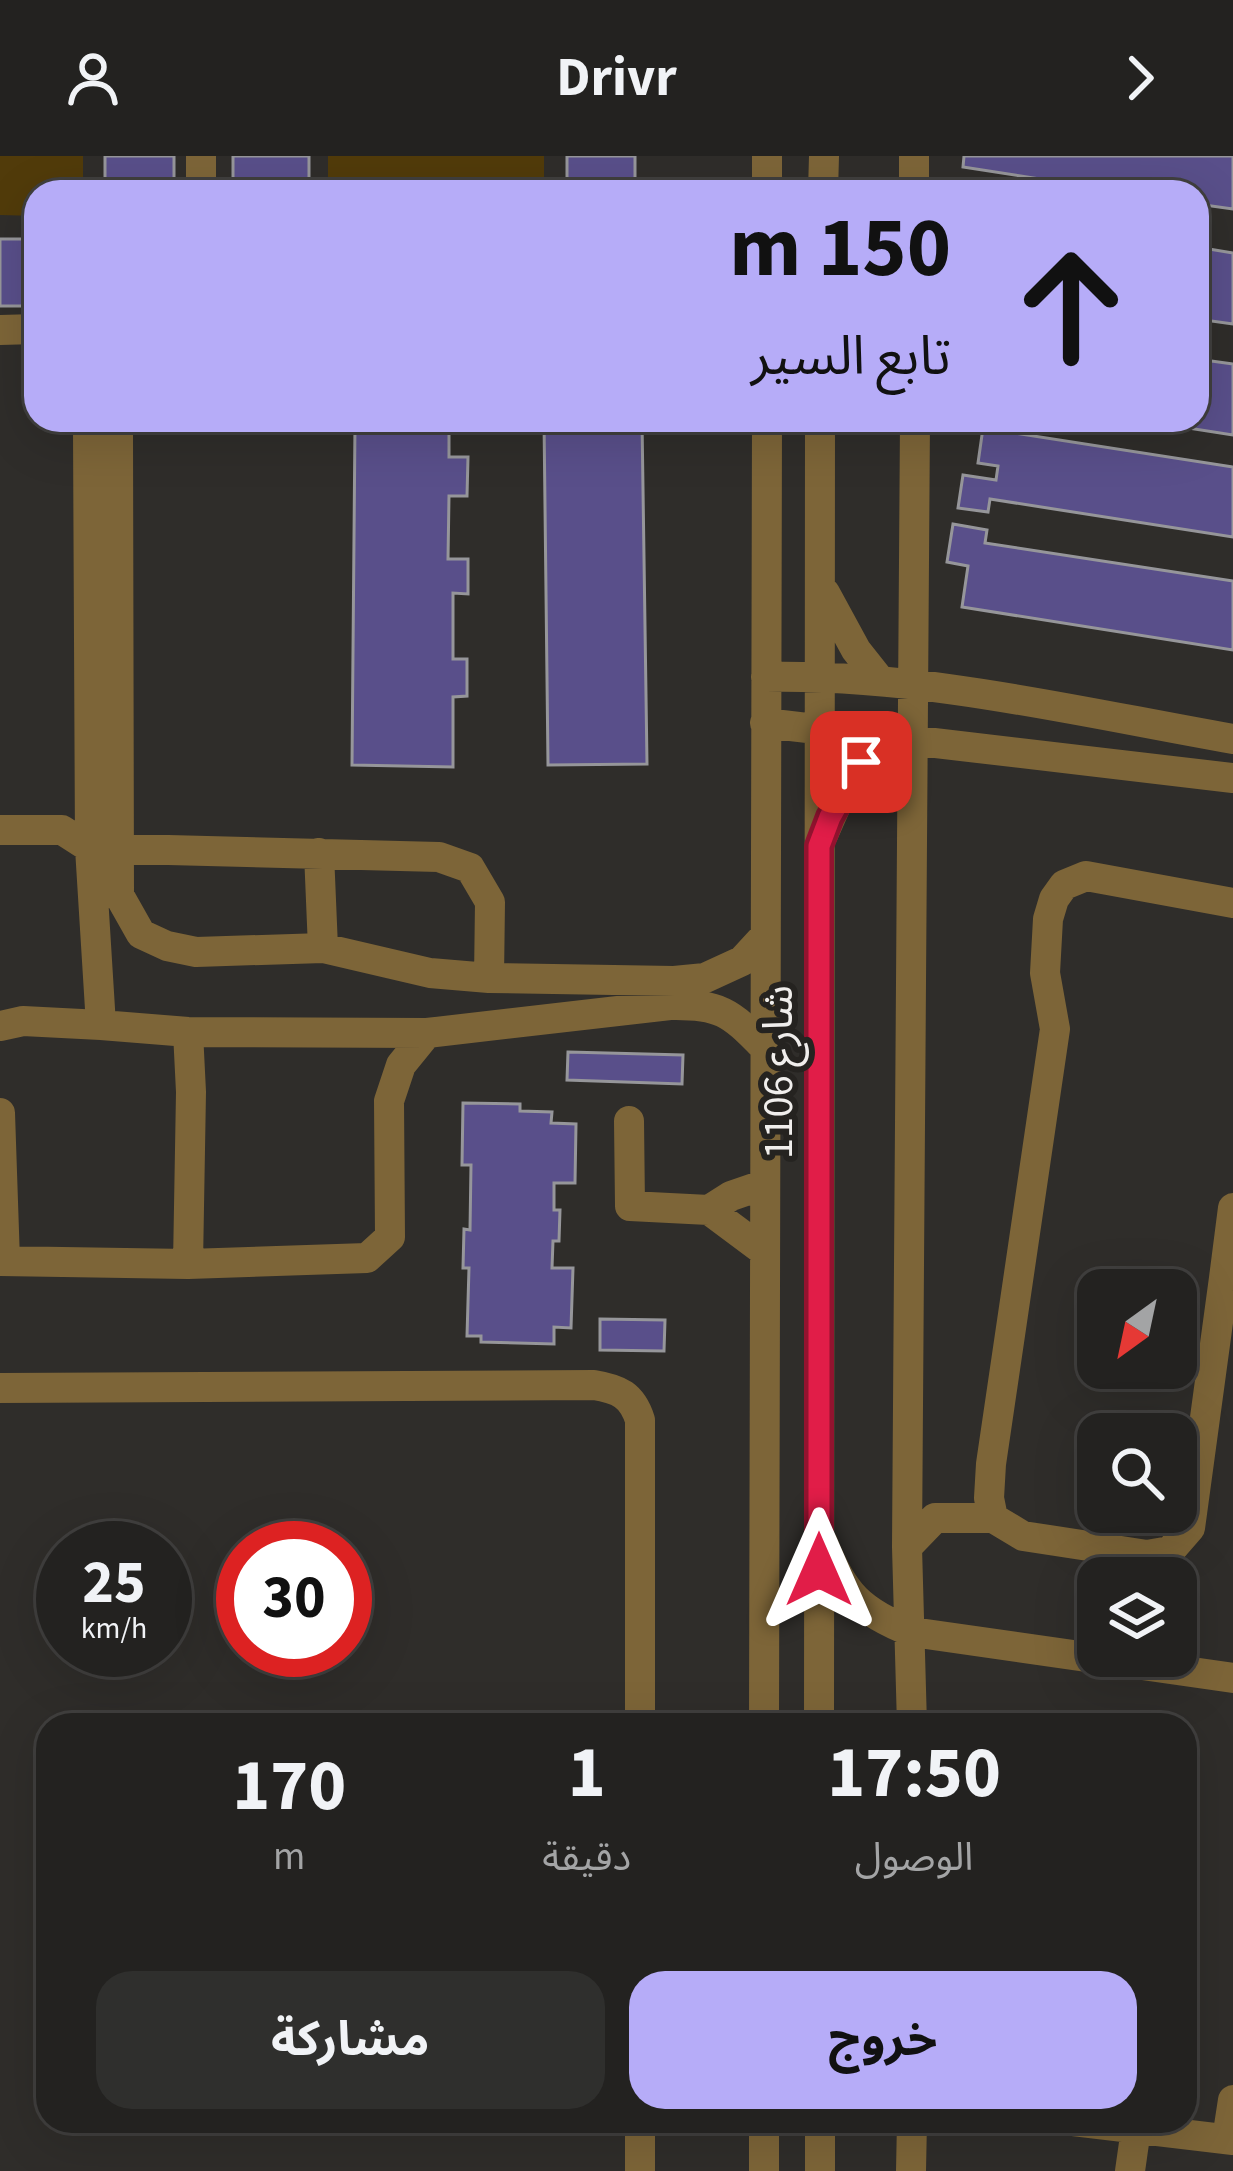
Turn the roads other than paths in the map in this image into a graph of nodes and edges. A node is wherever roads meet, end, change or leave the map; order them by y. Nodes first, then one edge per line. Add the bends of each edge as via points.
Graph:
1 (103, 432) edge
2 (767, 432) edge
3 (820, 432) edge
4 (915, 432) edge
5 (821, 586) junction
6 (820, 676) junction
7 (766, 677) junction
8 (879, 679) junction
9 (916, 684) junction
10 (765, 722) junction
11 (818, 728) junction
12 (880, 737) junction
13 (1233, 739) edge
14 (914, 741) junction
15 (1233, 778) edge
16 (0, 830) edge
17 (819, 846) junction
18 (104, 848) junction
19 (319, 853) junction
20 (1233, 903) edge
21 (765, 936) junction
22 (323, 948) junction
23 (489, 978) junction
24 (101, 1025) junction
25 (0, 1026) edge
26 (188, 1032) junction
27 (428, 1033) junction
28 (764, 1047) junction
29 (0, 1112) edge
30 (629, 1121) dead end
31 (763, 1185) junction
32 (1233, 1208) edge
33 (710, 1210) junction
34 (764, 1251) junction
35 (2, 1261) edge
36 (188, 1264) junction
37 (1228, 1275) edge
38 (0, 1388) edge
39 (993, 1518) junction
40 (819, 1532) junction
41 (907, 1547) junction
42 (911, 1632) junction
43 (1233, 1678) edge
44 (640, 1713) edge
45 (764, 1713) edge
46 (819, 1713) edge
47 (912, 1713) edge
48 (1233, 2100) edge
49 (640, 2133) edge
50 (764, 2133) edge
51 (820, 2133) edge
52 (912, 2133) edge
53 (1135, 2133) edge
54 (1170, 2133) edge
55 (1230, 2140) edge
56 (640, 2171) edge
57 (764, 2171) edge
58 (820, 2171) edge
59 (911, 2171) edge
60 (1130, 2171) edge

1 - 18 street
2 - 7 street, شارع 1106
3 - 5 street, شارع 1106
4 - 9 street
5 - 6 street, شارع 1106
5 - 8 street
6 - 7 street
6 - 8 street
6 - 11 street, شارع 1106
7 - 10 street, شارع 1106
8 - 9 street
9 - 13 street
9 - 14 street
10 - 11 street
10 - 21 street, شارع 1106
11 - 12 street
11 - 17 street, شارع 1106
12 - 14 street
12 - 17 street via 844,788
14 - 15 street
14 - 41 street
16 - 18 street via 62,830
17 - 40 street, شارع 1106
18 - 19 street
18 - 22 street via 141,934 167,946
18 - 24 street
19 - 22 street
19 - 23 street via 439,857 470,868 490,902
20 - 39 street via 1086,876 1054,898 1044,948 1055,1029 992,1464
21 - 23 street via 742,961 705,978
21 - 28 street, شارع 1106
22 - 23 street
24 - 25 street
24 - 26 street
26 - 27 street
26 - 36 street
27 - 28 street via 705,1005 732,1014
27 - 36 street via 401,1065 389,1101 390,1237 377,1251 333,1262
28 - 31 street, شارع 1106
29 - 35 street
30 - 33 street via 630,1206
31 - 33 street
31 - 34 street, شارع 1106
32 - 37 street
33 - 34 street
34 - 45 street, شارع 1106
35 - 36 street
37 - 39 street via 1182,1540 1147,1556 1023,1536
38 - 44 street via 594,1385 626,1395 640,1420
39 - 41 street via 935,1518
40 - 42 street via 853,1597
40 - 46 street, شارع 1106
41 - 42 street
42 - 43 street
42 - 47 street
48 - 55 street
49 - 56 street
50 - 57 street
51 - 58 street
52 - 59 street
53 - 60 street
54 - 55 street

